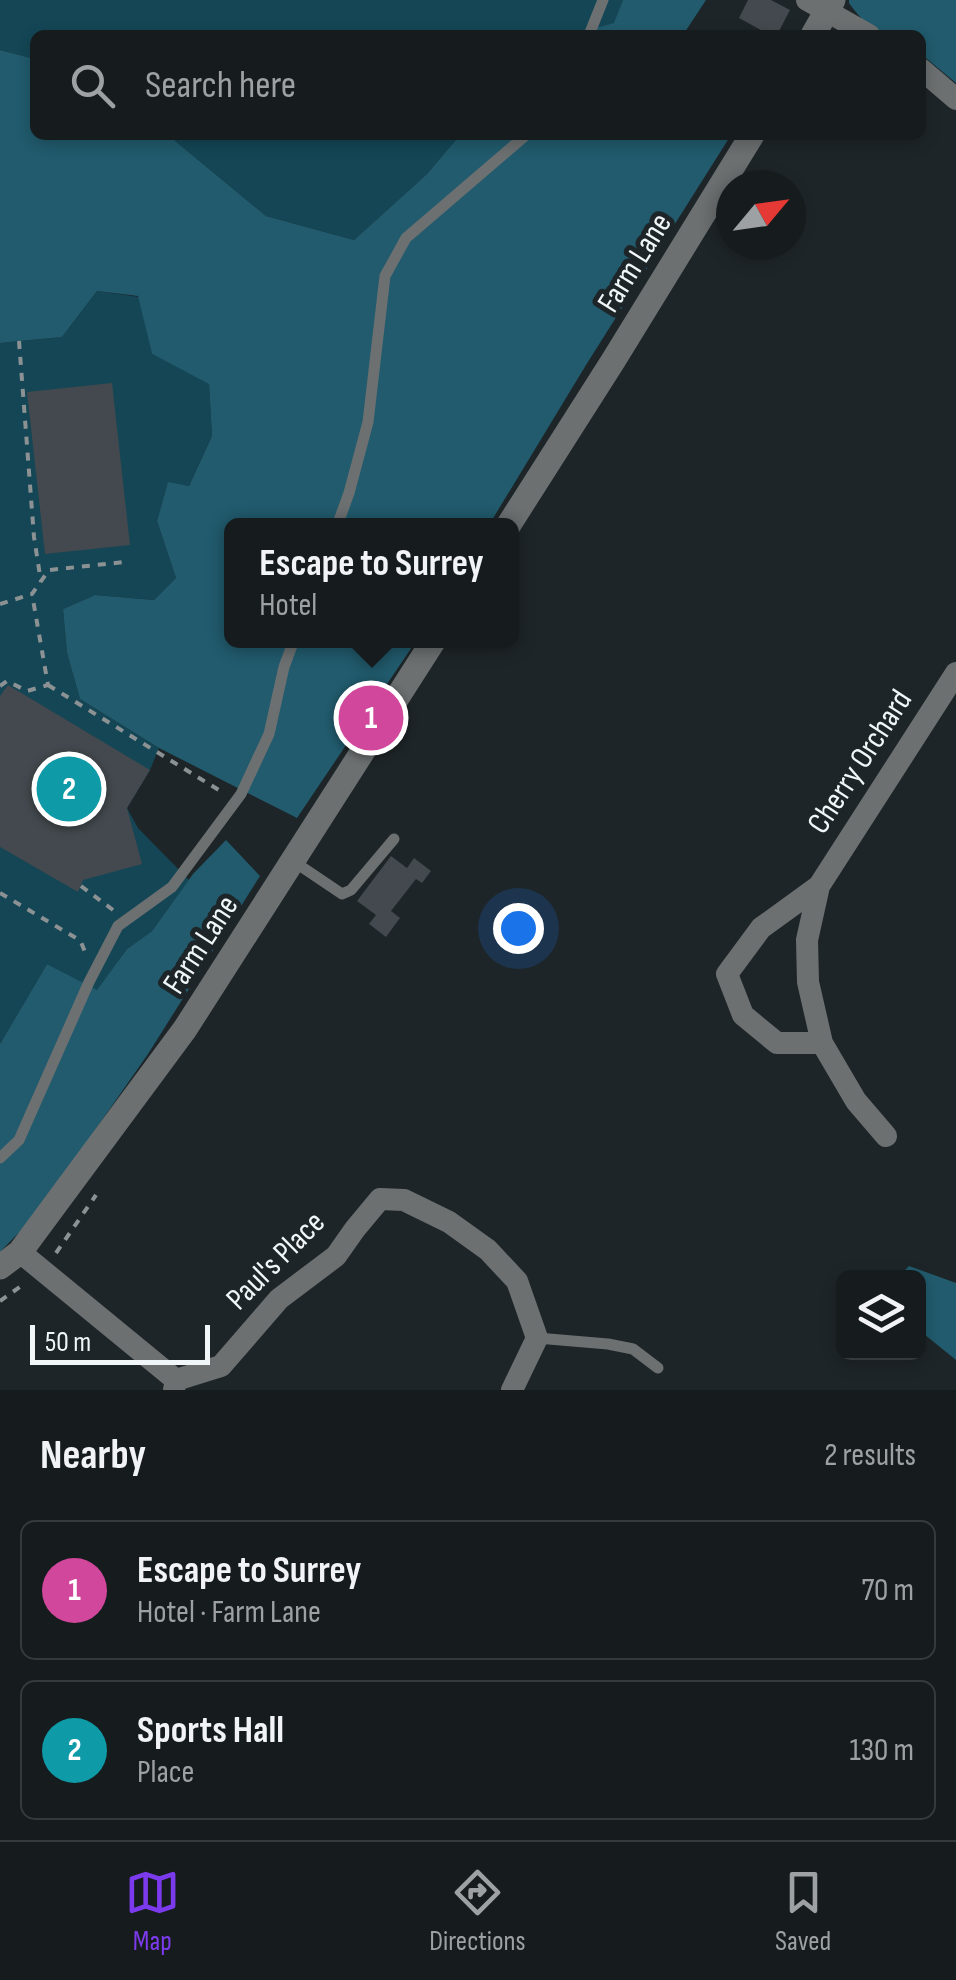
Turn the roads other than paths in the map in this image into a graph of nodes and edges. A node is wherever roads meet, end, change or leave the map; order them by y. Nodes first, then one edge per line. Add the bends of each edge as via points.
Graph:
1 (602, 0) edge
2 (822, 4) edge
3 (591, 30) edge
4 (814, 30) edge
5 (861, 30) edge
6 (926, 73) edge
7 (956, 98) edge
8 (520, 140) edge
9 (749, 140) edge
10 (340, 518) edge
11 (513, 518) edge
12 (291, 648) edge
13 (429, 648) edge
14 (956, 673) edge
15 (394, 838) dead end
16 (293, 861) junction
17 (819, 886) junction
18 (822, 1043) junction
19 (886, 1136) dead end
20 (0, 1158) edge
21 (10, 1259) edge
22 (537, 1338) junction
23 (658, 1368) dead end
24 (175, 1385) edge
25 (512, 1390) edge

1 - 3 lane
2 - 4 street
2 - 5 street
6 - 7 street
8 - 10 lane via 406,238 385,276 368,422
9 - 11 street, Farm Lane
12 - 20 lane via 268,734 236,801 172,886 118,926 19,1140
13 - 16 street, Farm Lane
14 - 17 street, Cherry Orchard
15 - 16 lane via 342,894
16 - 21 street, Farm Lane via 185,1029
17 - 18 street, Cherry Orchard via 807,940 808,982
17 - 18 street, Cherry Orchard via 761,928 727,974 742,1015 777,1043
18 - 19 street, Cherry Orchard
21 - 24 street, Paul's Place
22 - 23 lane via 633,1349
22 - 24 street, Paul's Place via 517,1281 488,1250 404,1200 380,1199 336,1256 278,1299 221,1366
22 - 25 street

